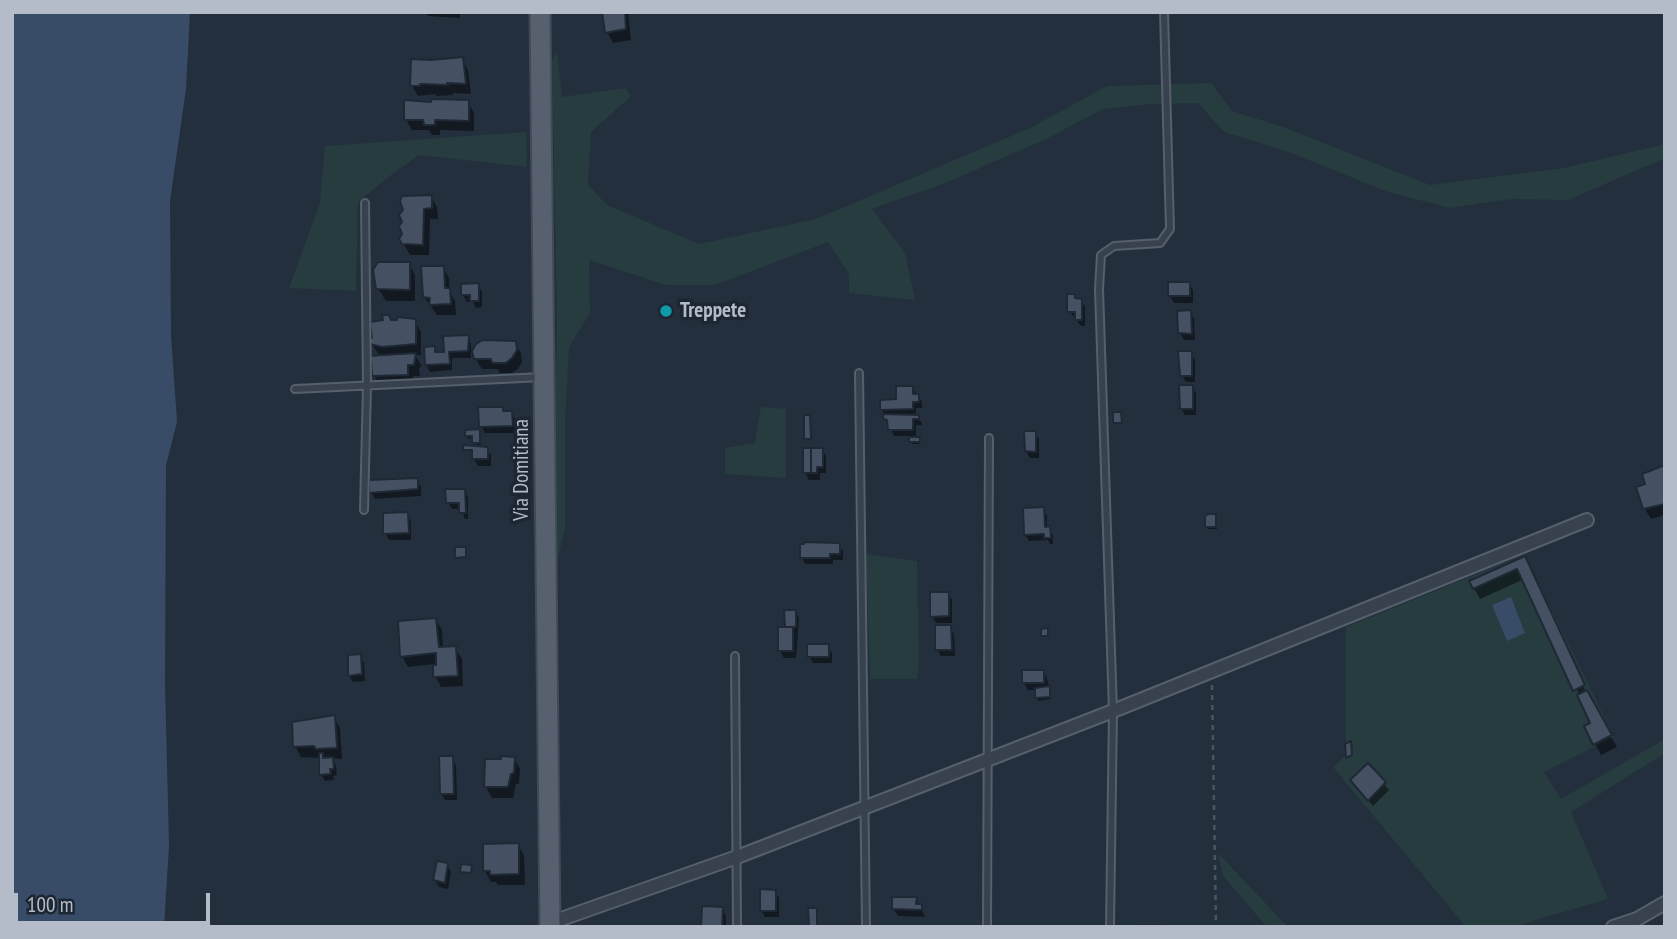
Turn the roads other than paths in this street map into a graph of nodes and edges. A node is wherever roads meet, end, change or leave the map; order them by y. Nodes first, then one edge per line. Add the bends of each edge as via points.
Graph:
1 (540, 12) edge
2 (1164, 12) edge
3 (365, 203) dead end
4 (859, 373) dead end
5 (545, 377) junction
6 (367, 385) junction
7 (295, 389) dead end
8 (989, 439) dead end
9 (364, 510) dead end
10 (1587, 520) dead end
11 (734, 656) dead end
12 (1113, 711) junction
13 (988, 759) junction
14 (866, 807) junction
15 (737, 857) junction
16 (1665, 903) edge
17 (550, 925) edge
18 (737, 927) edge
19 (866, 927) edge
20 (987, 927) edge
21 (1110, 927) edge
22 (1613, 927) edge

1 - 5 main road, Via Domitiana
2 - 12 lane via 1170,229 1160,243 1114,246 1101,256
3 - 6 lane
4 - 14 lane
5 - 6 lane
5 - 17 main road, Via Domitiana
6 - 7 lane
6 - 9 lane
8 - 13 lane
10 - 12 street
11 - 15 lane
12 - 13 street
12 - 21 lane
13 - 14 street
13 - 20 lane
14 - 15 street
14 - 19 lane
15 - 17 street
15 - 18 lane
16 - 22 street

